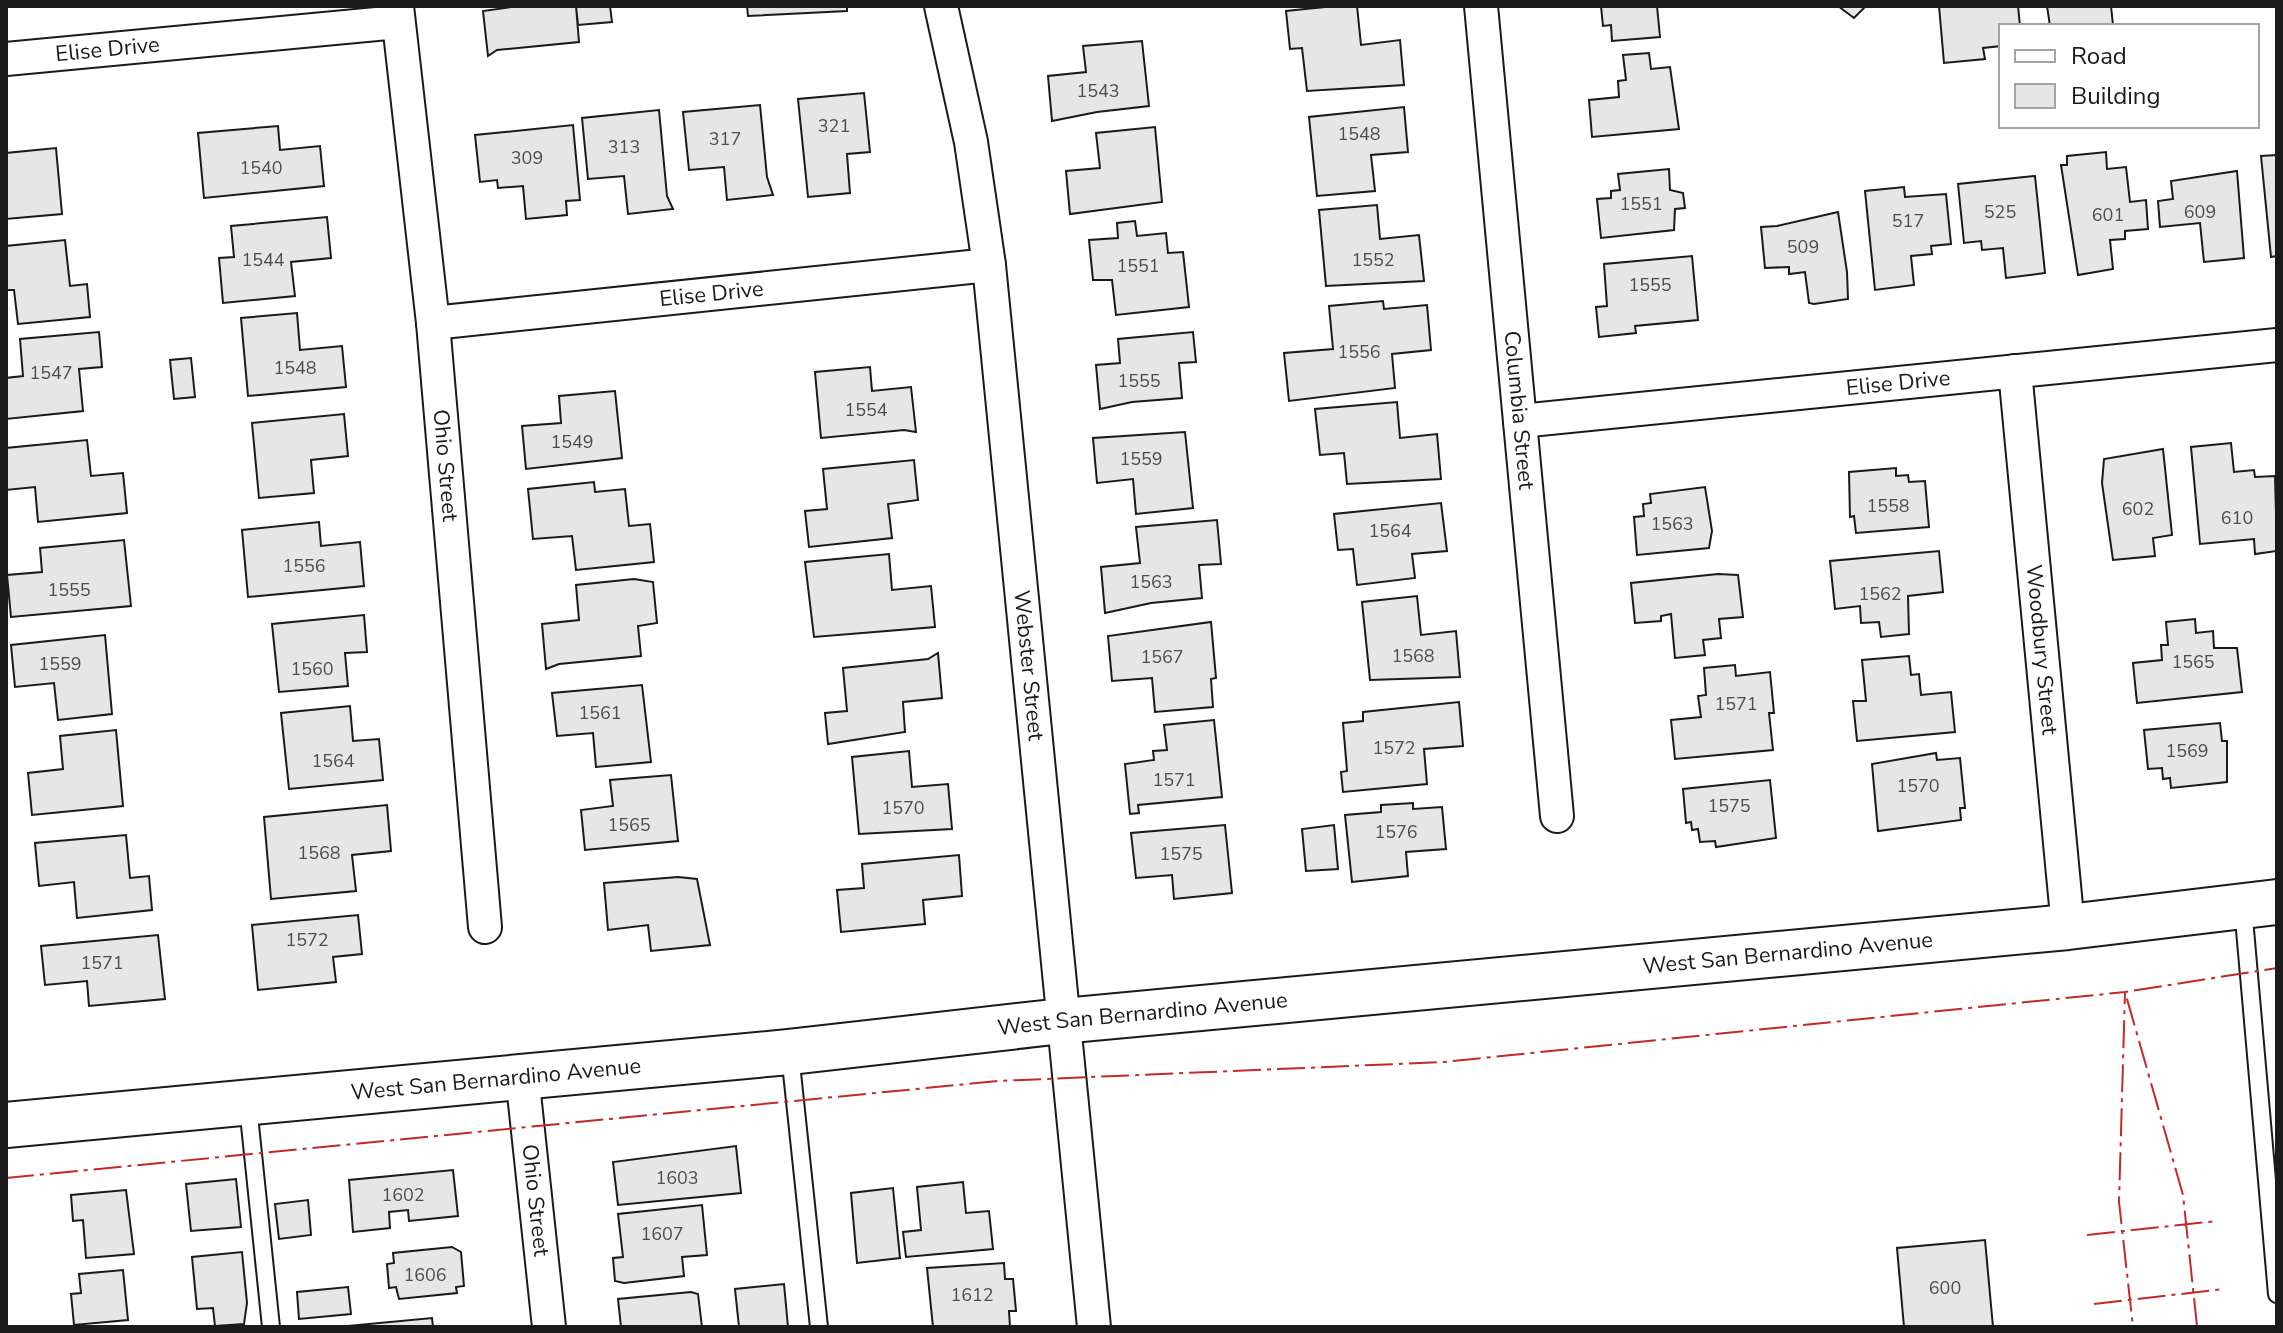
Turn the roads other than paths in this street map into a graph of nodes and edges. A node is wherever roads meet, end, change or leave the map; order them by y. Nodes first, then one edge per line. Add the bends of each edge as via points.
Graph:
1 (941, 6) edge
2 (1481, 6) edge
3 (398, 14) edge
4 (6, 59) edge
5 (989, 265) junction
6 (433, 323) junction
7 (2277, 345) edge
8 (2015, 371) junction
9 (1520, 421) junction
10 (1557, 816) dead end
11 (2260, 904) edge
12 (485, 927) dead end
13 (2068, 927) junction
14 (1062, 1021) junction
15 (789, 1052) junction
16 (522, 1075) junction
17 (248, 1103) junction
18 (6, 1125) edge
19 (2277, 1294) edge
20 (271, 1327) edge
21 (549, 1327) edge
22 (819, 1327) edge
23 (1094, 1327) edge

1 - 5 street, Webster Street via 971,142
2 - 9 street, Columbia Street
3 - 4 street, Elise Drive
3 - 6 street, Ohio Street
5 - 6 street, Elise Drive
5 - 14 street, Webster Street
6 - 12 street, Ohio Street
7 - 8 street, Elise Drive
8 - 9 street, Elise Drive
8 - 13 street, Woodbury Street
9 - 10 street, Columbia Street
11 - 13 main road, West San Bernardino Avenue
11 - 19 lane
13 - 14 main road, West San Bernardino Avenue
14 - 15 main road, West San Bernardino Avenue
14 - 23 street, Webster Street
15 - 16 main road, West San Bernardino Avenue
15 - 22 lane
16 - 17 main road, West San Bernardino Avenue
16 - 21 street, Ohio Street
17 - 18 main road, West San Bernardino Avenue
17 - 20 lane

